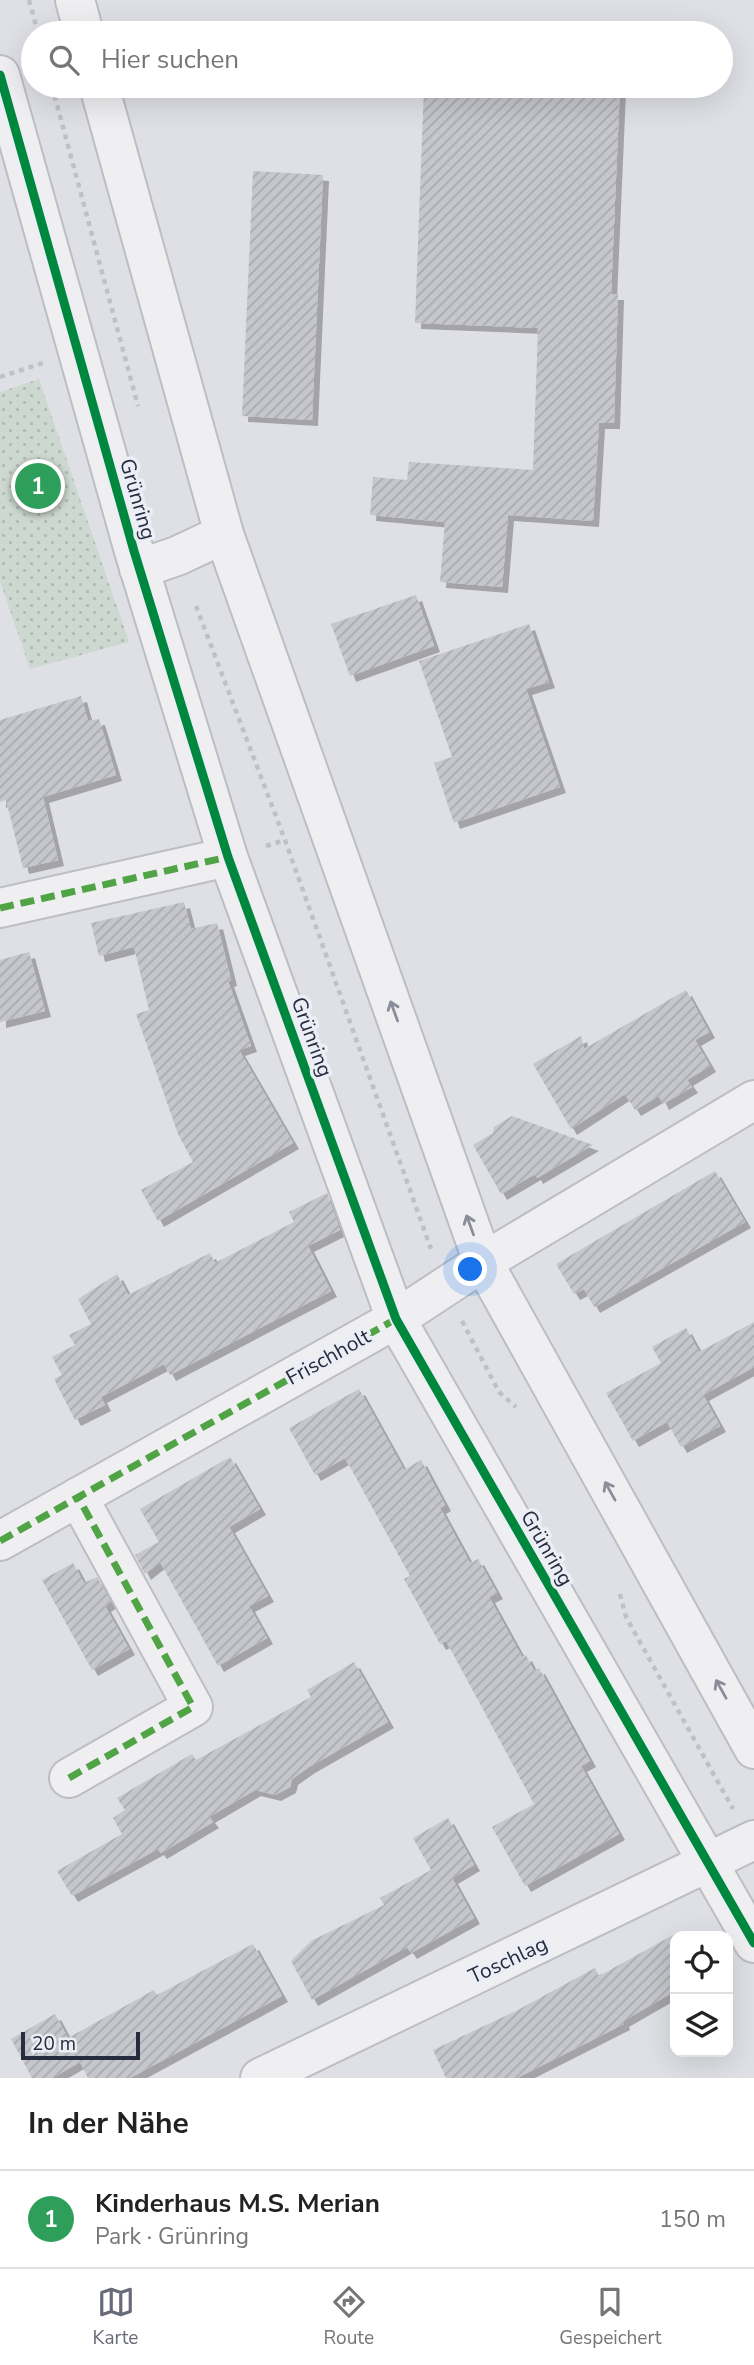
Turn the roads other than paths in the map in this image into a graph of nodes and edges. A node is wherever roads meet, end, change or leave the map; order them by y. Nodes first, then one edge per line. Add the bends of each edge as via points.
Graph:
1 (75, 0) edge
2 (81, 21) edge
3 (0, 75) edge
4 (102, 98) edge
5 (224, 534) junction
6 (139, 569) junction
7 (228, 857) junction
8 (0, 908) edge
9 (754, 1100) edge
10 (483, 1262) junction
11 (396, 1319) junction
12 (78, 1497) junction
13 (0, 1541) edge
14 (754, 1749) edge
15 (69, 1778) dead end
16 (754, 1840) edge
17 (709, 1864) junction
18 (754, 1943) edge
19 (260, 2078) edge

1 - 2 street
3 - 6 street, Grünring
4 - 5 street
5 - 6 street, Grünring
10 -> 5 street
6 - 7 street, Grünring
7 - 8 street
7 - 11 street, Grünring
9 - 10 street, Frischholt
10 - 11 street, Frischholt
14 -> 10 street
11 - 12 street, Frischholt
11 - 17 street, Grünring
12 - 13 street, Frischholt
12 - 15 street via 193,1707
16 - 17 street, Toschlag
17 - 18 street, Grünring
17 - 19 street, Toschlag

